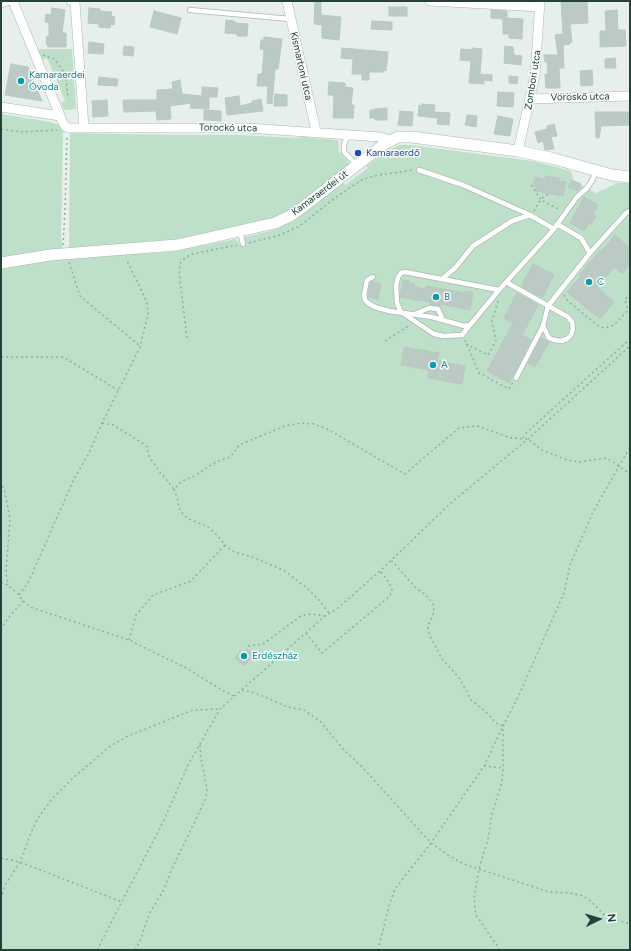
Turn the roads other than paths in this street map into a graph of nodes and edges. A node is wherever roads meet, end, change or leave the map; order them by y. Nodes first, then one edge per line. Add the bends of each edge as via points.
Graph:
1 (7, 1) edge
2 (13, 1) edge
3 (287, 1) edge
4 (430, 1) edge
5 (73, 2) edge
6 (1, 3) edge
7 (540, 4) edge
8 (190, 10) dead end
9 (290, 19) junction
10 (630, 96) edge
11 (531, 99) junction
12 (1, 107) edge
13 (60, 116) junction
14 (84, 128) junction
15 (316, 132) junction
16 (352, 135) junction
17 (390, 140) junction
18 (518, 151) junction
19 (357, 165) junction
20 (419, 170) road end
21 (595, 171) junction
22 (630, 177) edge
23 (630, 211) edge
24 (530, 215) junction
25 (557, 224) junction
26 (554, 229) junction
27 (240, 232) junction
28 (243, 244) road end
29 (590, 253) junction
30 (1, 263) edge
31 (373, 277) dead end
32 (442, 279) junction
33 (506, 282) junction
34 (498, 292) junction
35 (548, 306) junction
36 (401, 312) junction
37 (414, 314) junction
38 (443, 320) junction
39 (470, 325) junction
40 (543, 326) junction
41 (516, 378) road end

1 - 6 street
2 - 13 street
3 - 9 street, Kismartoni utca
4 - 7 street, Zombori utca
5 - 14 street
7 - 11 street, Zombori utca via 538,53
8 - 9 lane
9 - 15 street, Kismartoni utca
10 - 11 street, Vöröskő utca
11 - 18 street, Zombori utca
12 - 13 street
13 - 14 street, Torockó utca via 68,128
14 - 15 street, Torockó utca via 247,128
15 - 16 street, Torockó utca
16 - 17 street, Torockó utca
16 - 19 lane via 345,141 344,152
17 - 18 street, Kamaraerdei út via 412,137
17 - 19 street, Kamaraerdei út
18 - 21 street, Kamaraerdei út
19 - 27 street, Kamaraerdei út via 290,216 275,223
20 - 24 lane via 463,185
21 - 22 street, Kamaraerdei út
21 - 25 lane via 587,188 576,198
23 - 29 lane
24 - 26 lane
24 - 32 lane via 512,221 473,246
25 - 26 lane
25 - 29 lane via 581,238
26 - 33 lane
27 - 28 lane
27 - 30 street, Kamaraerdei út via 177,245 66,254
29 - 35 lane
31 - 36 lane via 367,280 365,300 375,307
32 - 34 lane
32 - 36 lane via 401,273 396,286 397,303
33 - 34 lane
33 - 35 lane
34 - 39 lane
35 - 40 lane
35 - 40 lane via 568,316 573,329 571,335 561,341 549,338
36 - 37 lane
36 - 39 lane via 434,334 443,336 462,335
37 - 38 lane
37 - 38 lane via 429,308 438,309
38 - 39 lane via 464,326
40 - 41 lane

